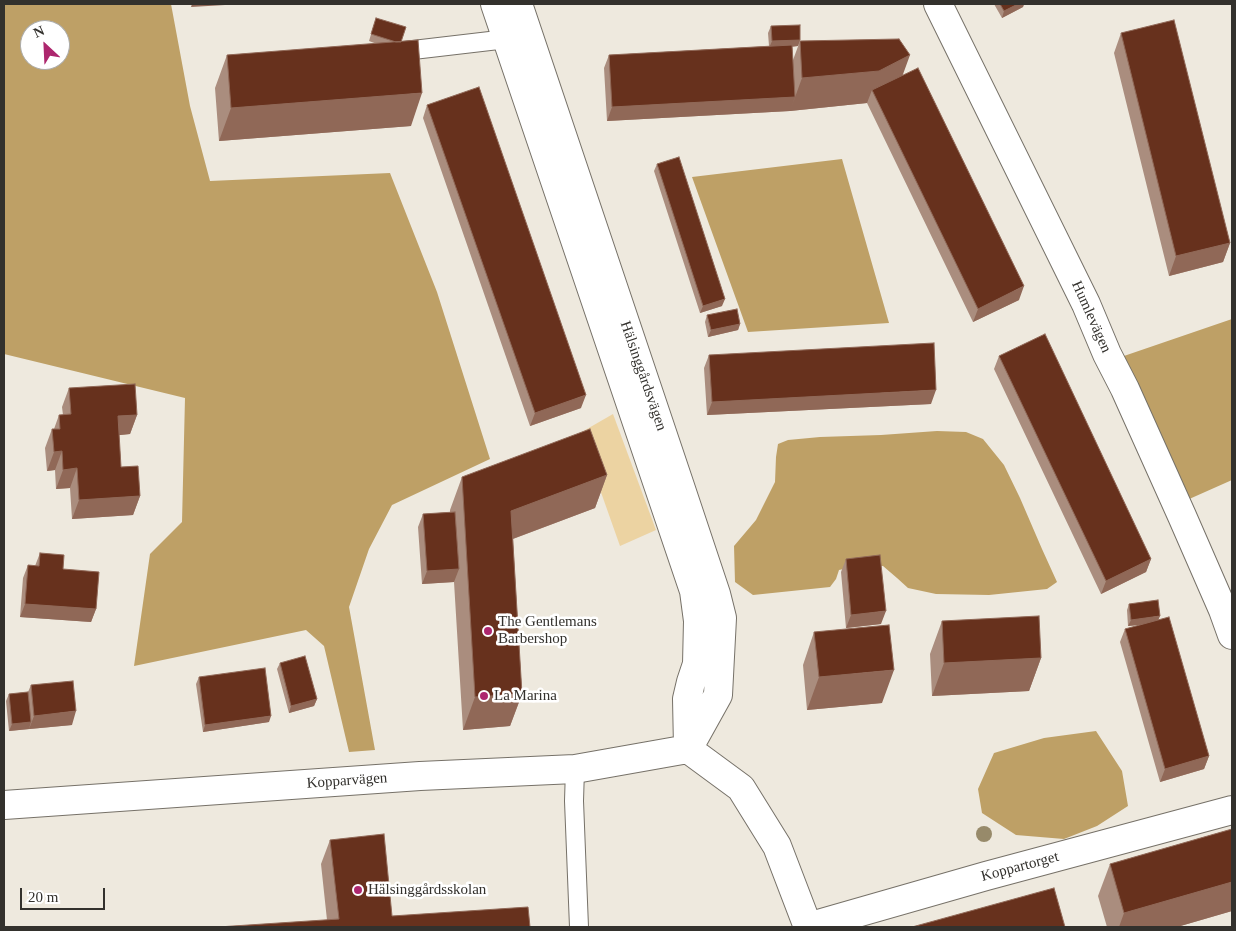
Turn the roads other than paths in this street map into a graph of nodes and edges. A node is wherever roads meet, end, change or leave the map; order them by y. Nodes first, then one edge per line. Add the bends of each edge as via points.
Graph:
1 (495, 4) edge
2 (518, 4) edge
3 (938, 4) edge
4 (507, 39) junction
5 (377, 54) edge
6 (1228, 609) edge
7 (1232, 635) edge
8 (688, 749) junction
9 (576, 769) junction
10 (4, 805) edge
11 (1232, 810) edge
12 (579, 927) edge
13 (808, 927) edge

1 - 4 street, Hälsinggårdsvägen
2 - 8 street, Hälsinggårdsvägen via 722,618 718,695
3 - 6 street, Humlevägen via 1086,304
4 - 5 lane
4 - 8 street, Hälsinggårdsvägen via 694,591 698,638 697,664 687,699
6 - 7 street, Humlevägen
8 - 9 street, Kopparvägen
8 - 13 street via 741,788 777,846
9 - 10 street, Kopparvägen via 420,776
9 - 12 lane via 574,801
11 - 13 street, Koppartorget

